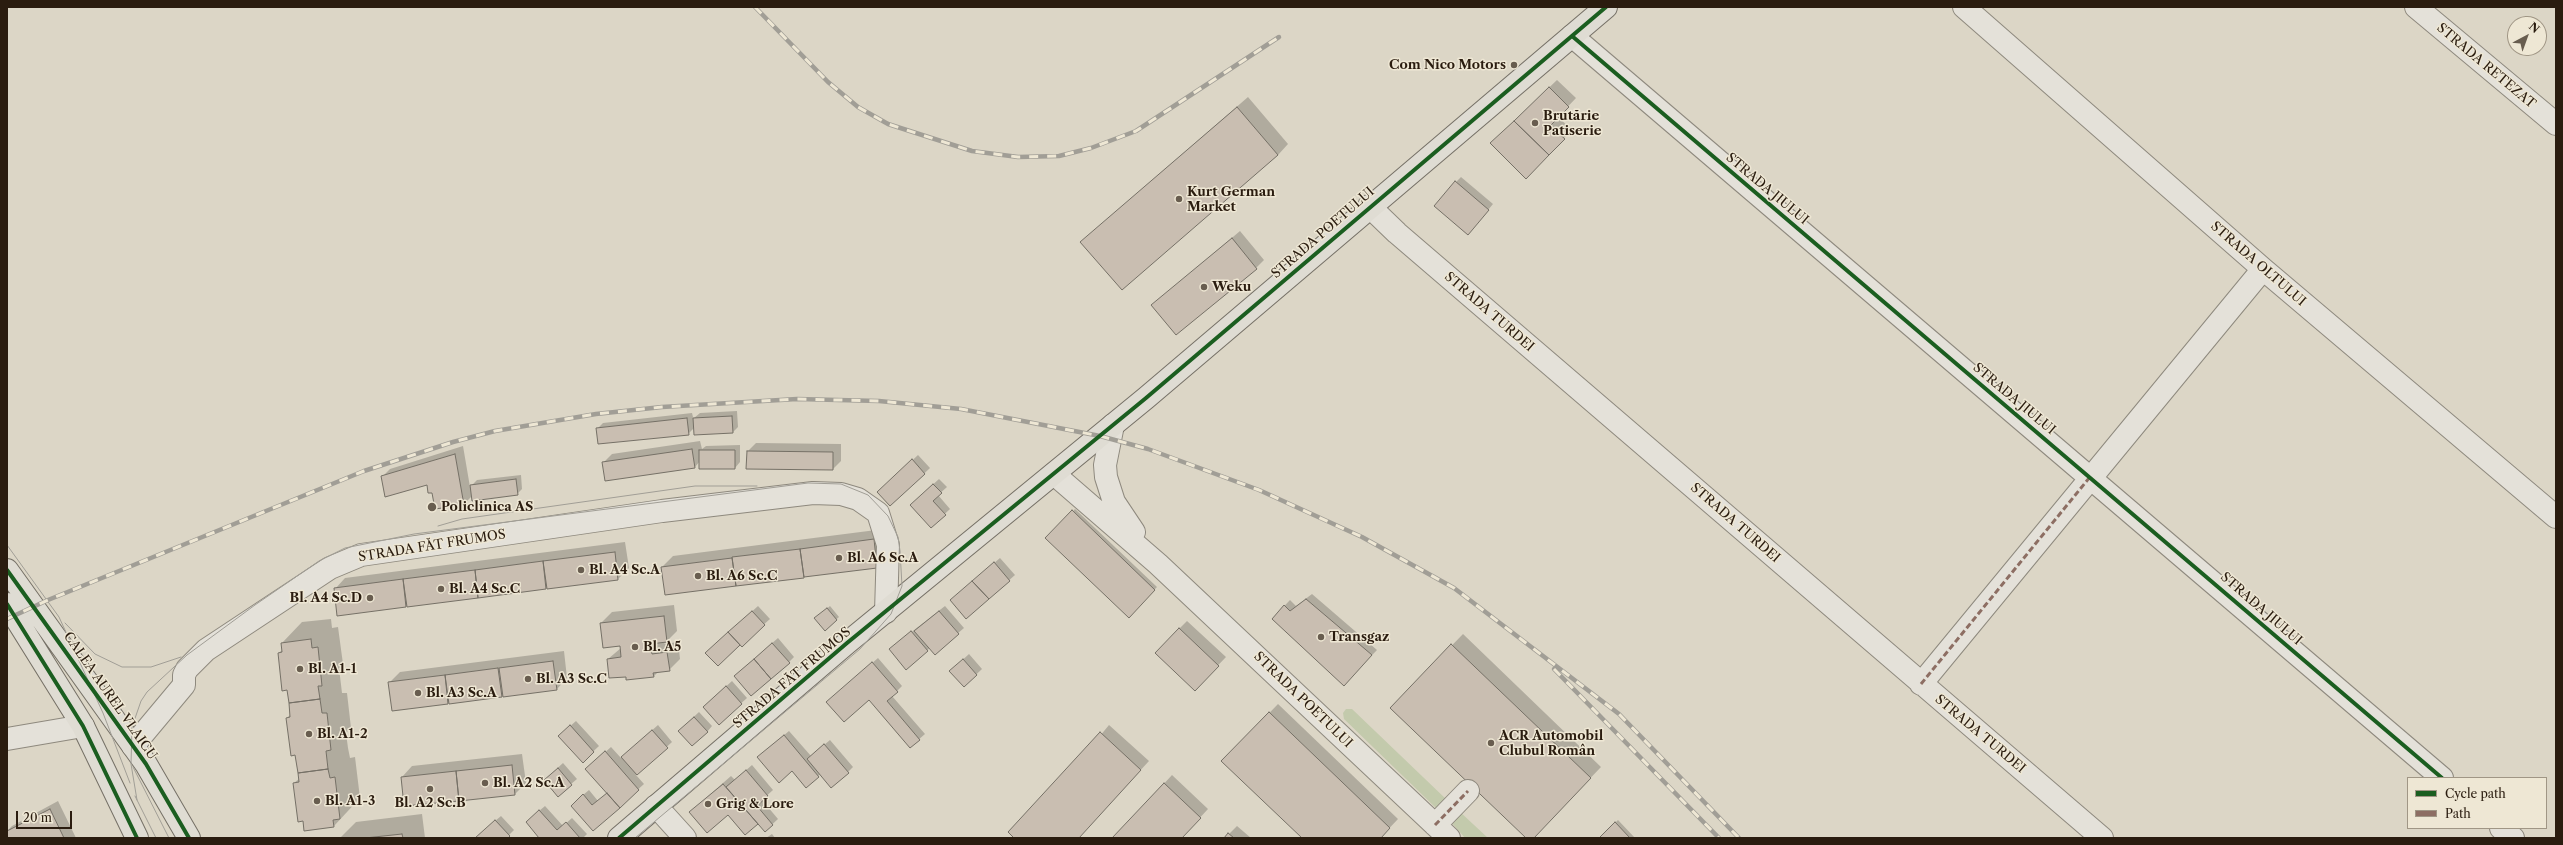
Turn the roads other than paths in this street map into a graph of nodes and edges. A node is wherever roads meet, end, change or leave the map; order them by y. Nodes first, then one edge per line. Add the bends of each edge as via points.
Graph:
1 (1606, 7) edge
2 (1964, 7) edge
3 (2416, 7) edge
4 (1572, 36) junction
5 (2556, 124) edge
6 (1369, 206) junction
7 (2263, 269) junction
8 (1113, 425) junction
9 (1054, 474) junction
10 (2090, 477) junction
11 (2556, 517) edge
12 (1158, 564) junction
13 (7, 570) edge
14 (7, 604) edge
15 (886, 612) junction
16 (1921, 684) junction
17 (83, 726) junction
18 (7, 739) edge
19 (133, 746) junction
20 (2441, 777) edge
21 (1468, 791) dead end
22 (656, 806) junction
23 (2502, 829) edge
24 (1442, 832) edge
25 (137, 838) edge
26 (189, 838) edge
27 (619, 838) edge
28 (685, 838) edge
29 (2102, 838) edge
30 (2512, 838) edge

1 - 4 main road, STRADA POETULUI
2 - 7 street, STRADA OLTULUI
3 - 5 street, STRADA RETEZAT
4 - 6 main road, STRADA POETULUI
4 - 10 street, STRADA JIULUI
6 - 8 main road, STRADA POETULUI
6 - 16 street, STRADA TURDEI
7 - 10 street
7 - 11 street, STRADA OLTULUI
8 - 9 main road, STRADA POETULUI
8 - 12 street, STRADA POETULUI via 1106,465 1110,493 1128,524
9 - 12 street, STRADA POETULUI
9 - 15 main road, STRADA FĂT FRUMOS
10 - 16 street
10 - 20 street, STRADA JIULUI
12 - 24 street, STRADA POETULUI
13 - 19 main road, CALEA AUREL VLAICU
14 - 17 main road
15 - 19 street, STRADA FĂT FRUMOS via 888,545 878,513 858,499 841,494 813,493 662,511 361,555 330,568 223,638 193,661 184,675 184,685
15 - 22 main road, STRADA FĂT FRUMOS
16 - 29 street, STRADA TURDEI
17 - 18 street
17 - 25 main road
19 - 26 main road, CALEA AUREL VLAICU via 159,784
21 - 24 street
22 - 27 main road, STRADA FĂT FRUMOS
22 - 28 street
23 - 30 street

